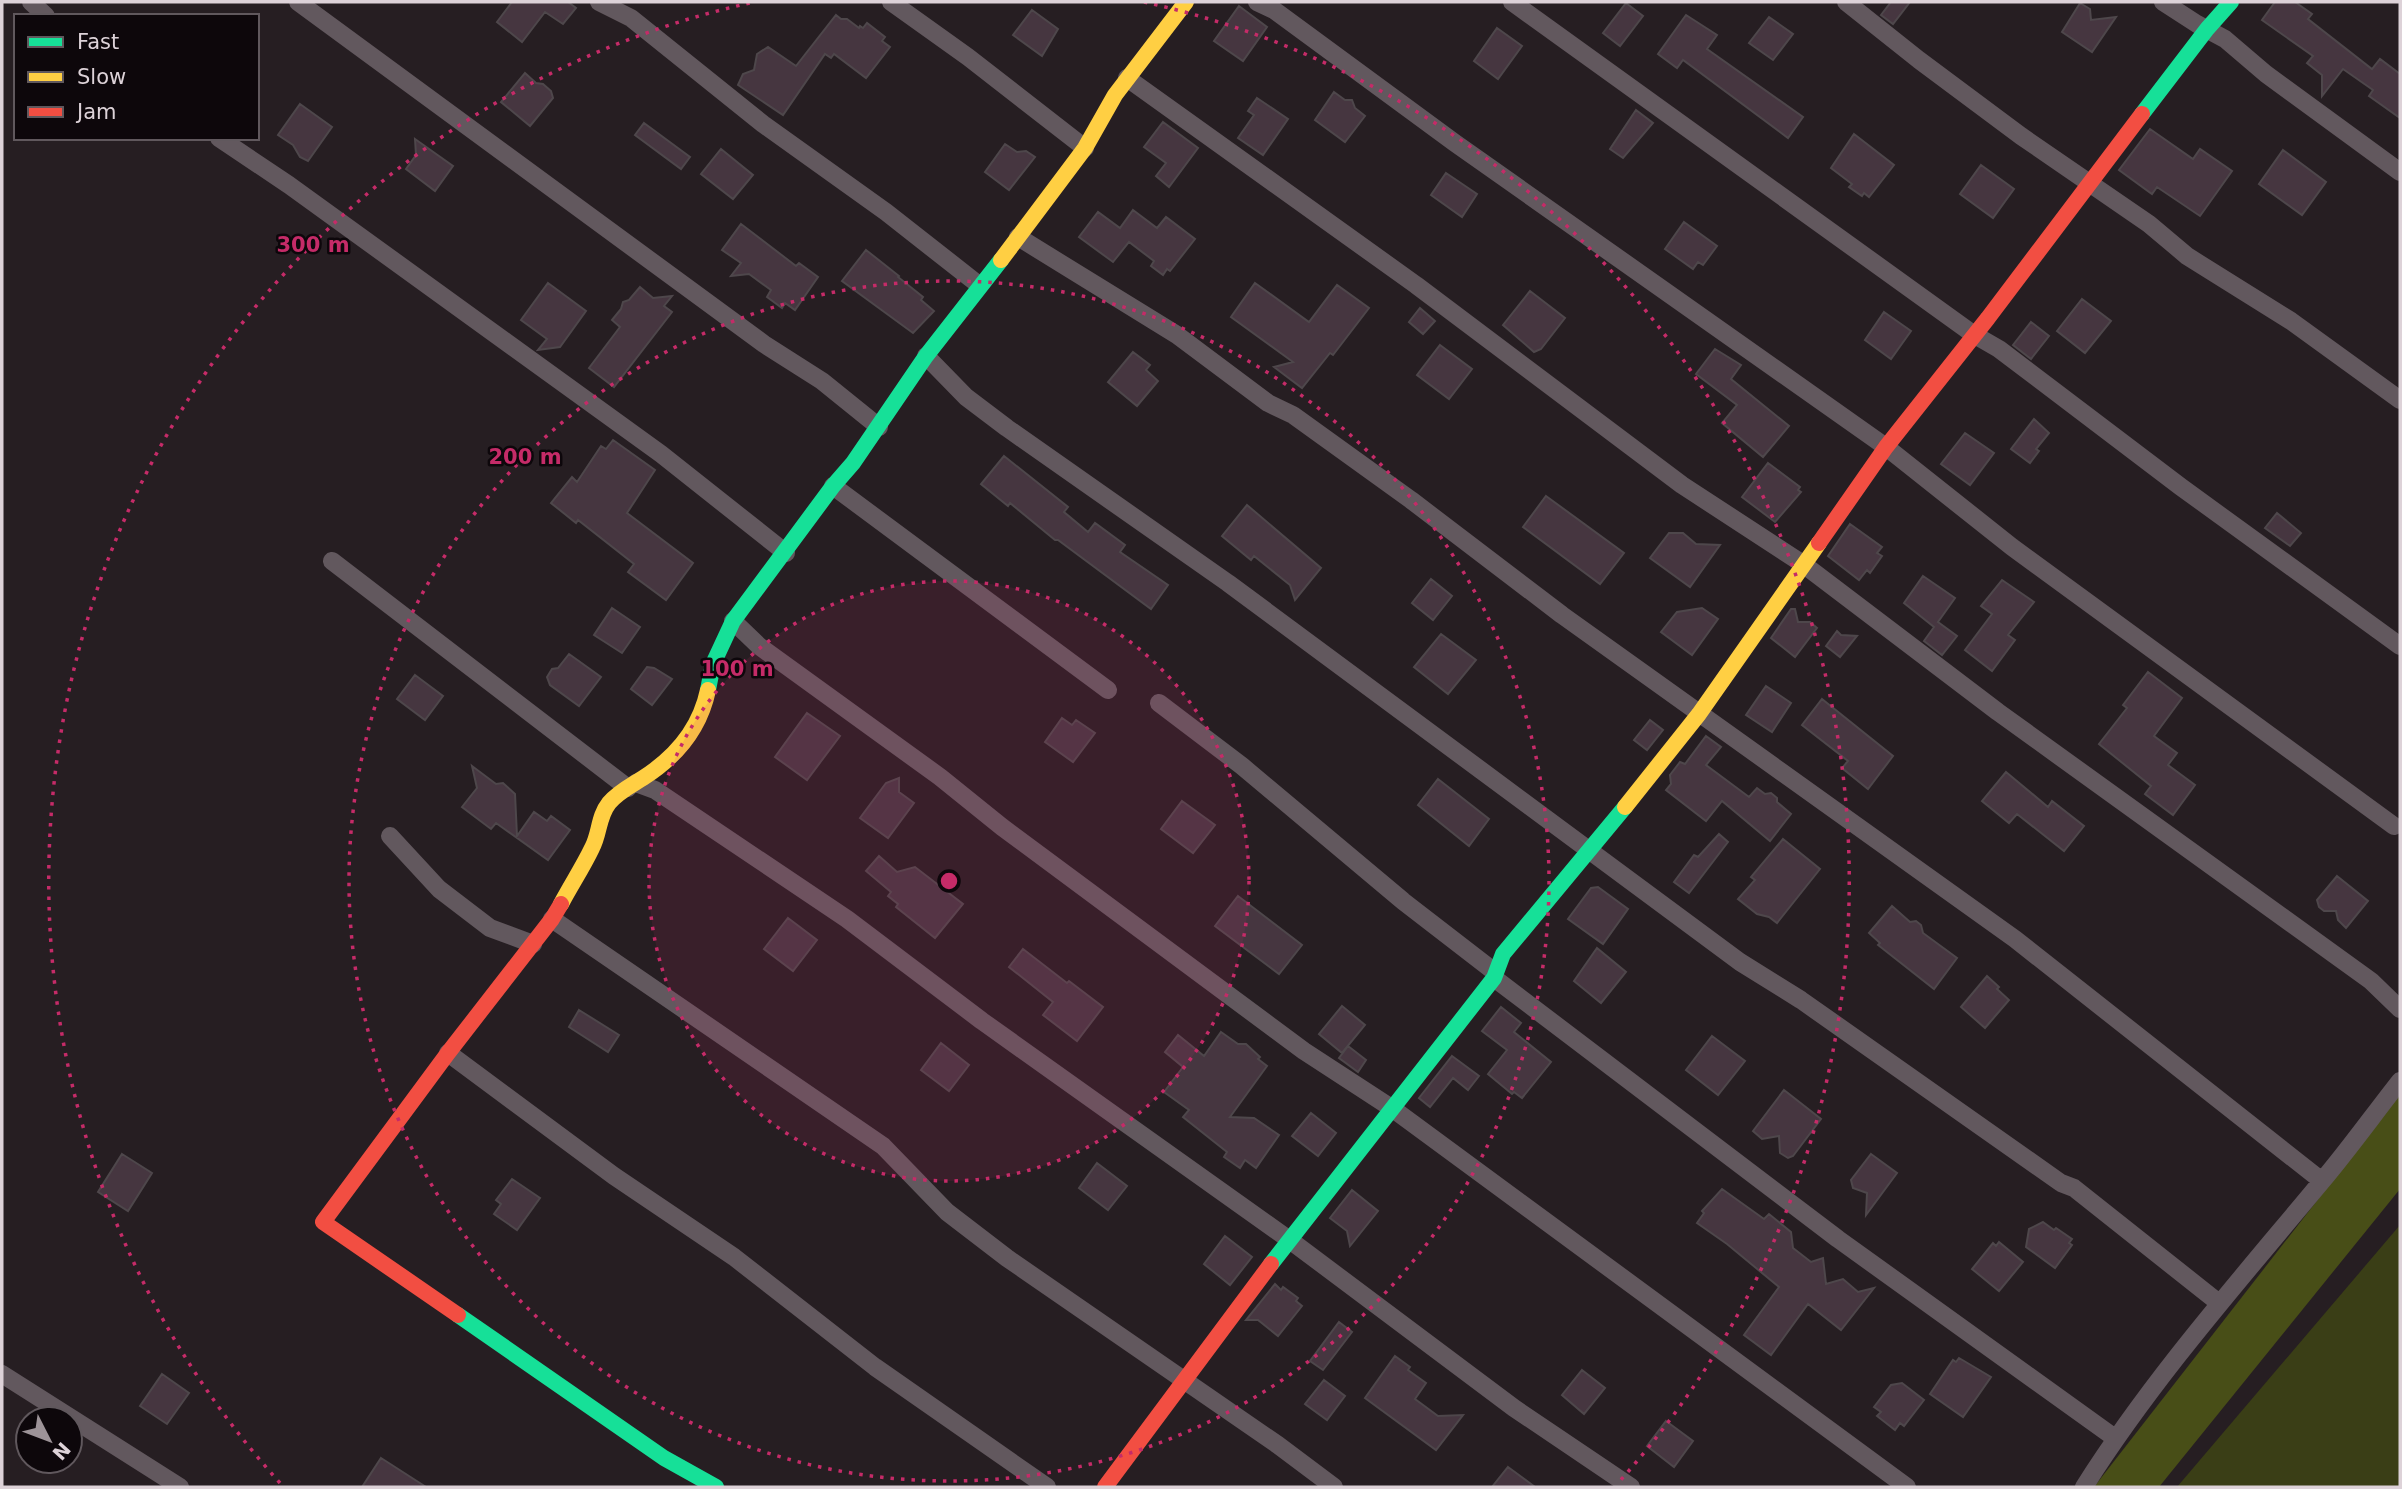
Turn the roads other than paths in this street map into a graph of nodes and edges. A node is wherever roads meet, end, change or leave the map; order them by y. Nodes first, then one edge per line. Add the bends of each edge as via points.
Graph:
1 (31, 2) edge
2 (298, 2) edge
3 (599, 2) edge
4 (891, 2) edge
5 (1186, 2) edge
6 (1257, 2) edge
7 (1512, 2) edge
8 (1846, 2) edge
9 (2163, 2) edge
10 (2231, 2) edge
11 (44, 14) edge
12 (2207, 29) junction
13 (1127, 78) junction
14 (222, 140) edge
15 (1085, 148) junction
16 (2400, 172) edge
17 (2089, 184) junction
18 (1018, 237) junction
19 (979, 285) junction
20 (1973, 334) junction
21 (926, 356) junction
22 (2400, 400) edge
23 (879, 427) junction
24 (1886, 446) junction
25 (833, 486) junction
26 (786, 553) junction
27 (332, 561) dead end
28 (1803, 564) junction
29 (733, 621) junction
30 (2400, 646) edge
31 (1108, 691) dead end
32 (1158, 703) dead end
33 (1699, 714) junction
34 (632, 785) junction
35 (2394, 826) dead end
36 (390, 836) dead end
37 (1589, 852) junction
38 (552, 919) junction
39 (533, 944) junction
40 (1495, 975) junction
41 (2400, 1009) edge
42 (448, 1053) junction
43 (2400, 1081) edge
44 (1393, 1109) junction
45 (2322, 1181) junction
46 (1291, 1241) junction
47 (2219, 1303) junction
48 (2, 1374) edge
49 (1185, 1380) junction
50 (2115, 1438) junction
51 (180, 1487) edge
52 (716, 1487) edge
53 (1047, 1487) edge
54 (1105, 1487) edge
55 (1334, 1487) edge
56 (1631, 1487) edge
57 (1907, 1487) edge
58 (2084, 1487) edge

1 - 11 street
2 - 23 street
3 - 19 street via 631,18 763,124
4 - 15 street
5 - 13 street
6 - 24 street via 1275,10
7 - 20 street
8 - 17 street
9 - 12 street
10 - 12 street
12 - 16 street
12 - 17 street
13 - 15 street
13 - 28 street via 1416,285 1682,485
14 - 26 street via 661,454
15 - 18 street
17 - 20 street
17 - 22 street
18 - 19 street
18 - 33 street via 1131,305 1269,403 1293,415
19 - 21 street
20 - 24 street
20 - 30 street
21 - 23 street
21 - 37 street via 966,397 1007,428 1228,583
23 - 25 street
24 - 28 street
24 - 35 street via 2012,547
25 - 26 street
25 - 31 street
26 - 29 street
27 - 34 street
28 - 33 street
28 - 41 street via 1998,712 2371,981
29 - 34 street via 713,664 696,725 682,746
29 - 44 street via 759,646 940,776 1002,827 1293,1042
32 - 40 street via 1242,766
33 - 37 street
33 - 45 street via 2015,939
34 - 38 street via 609,803 599,820 594,845
34 - 46 street via 655,790 847,919
36 - 39 street via 439,889 482,922
37 - 40 street via 1503,954
37 - 47 street via 2061,1184 2074,1188
38 - 39 street
38 - 49 street via 883,1146 947,1212
39 - 42 street
40 - 44 street
40 - 50 street via 1838,1239
42 - 52 street via 323,1222 664,1458
42 - 53 street via 614,1176 734,1257 875,1367
43 - 45 street
44 - 46 street
44 - 57 street
45 - 47 street
46 - 49 street
46 - 56 street via 1514,1408
47 - 50 street
48 - 51 street
49 - 54 street
49 - 55 street
50 - 58 street

